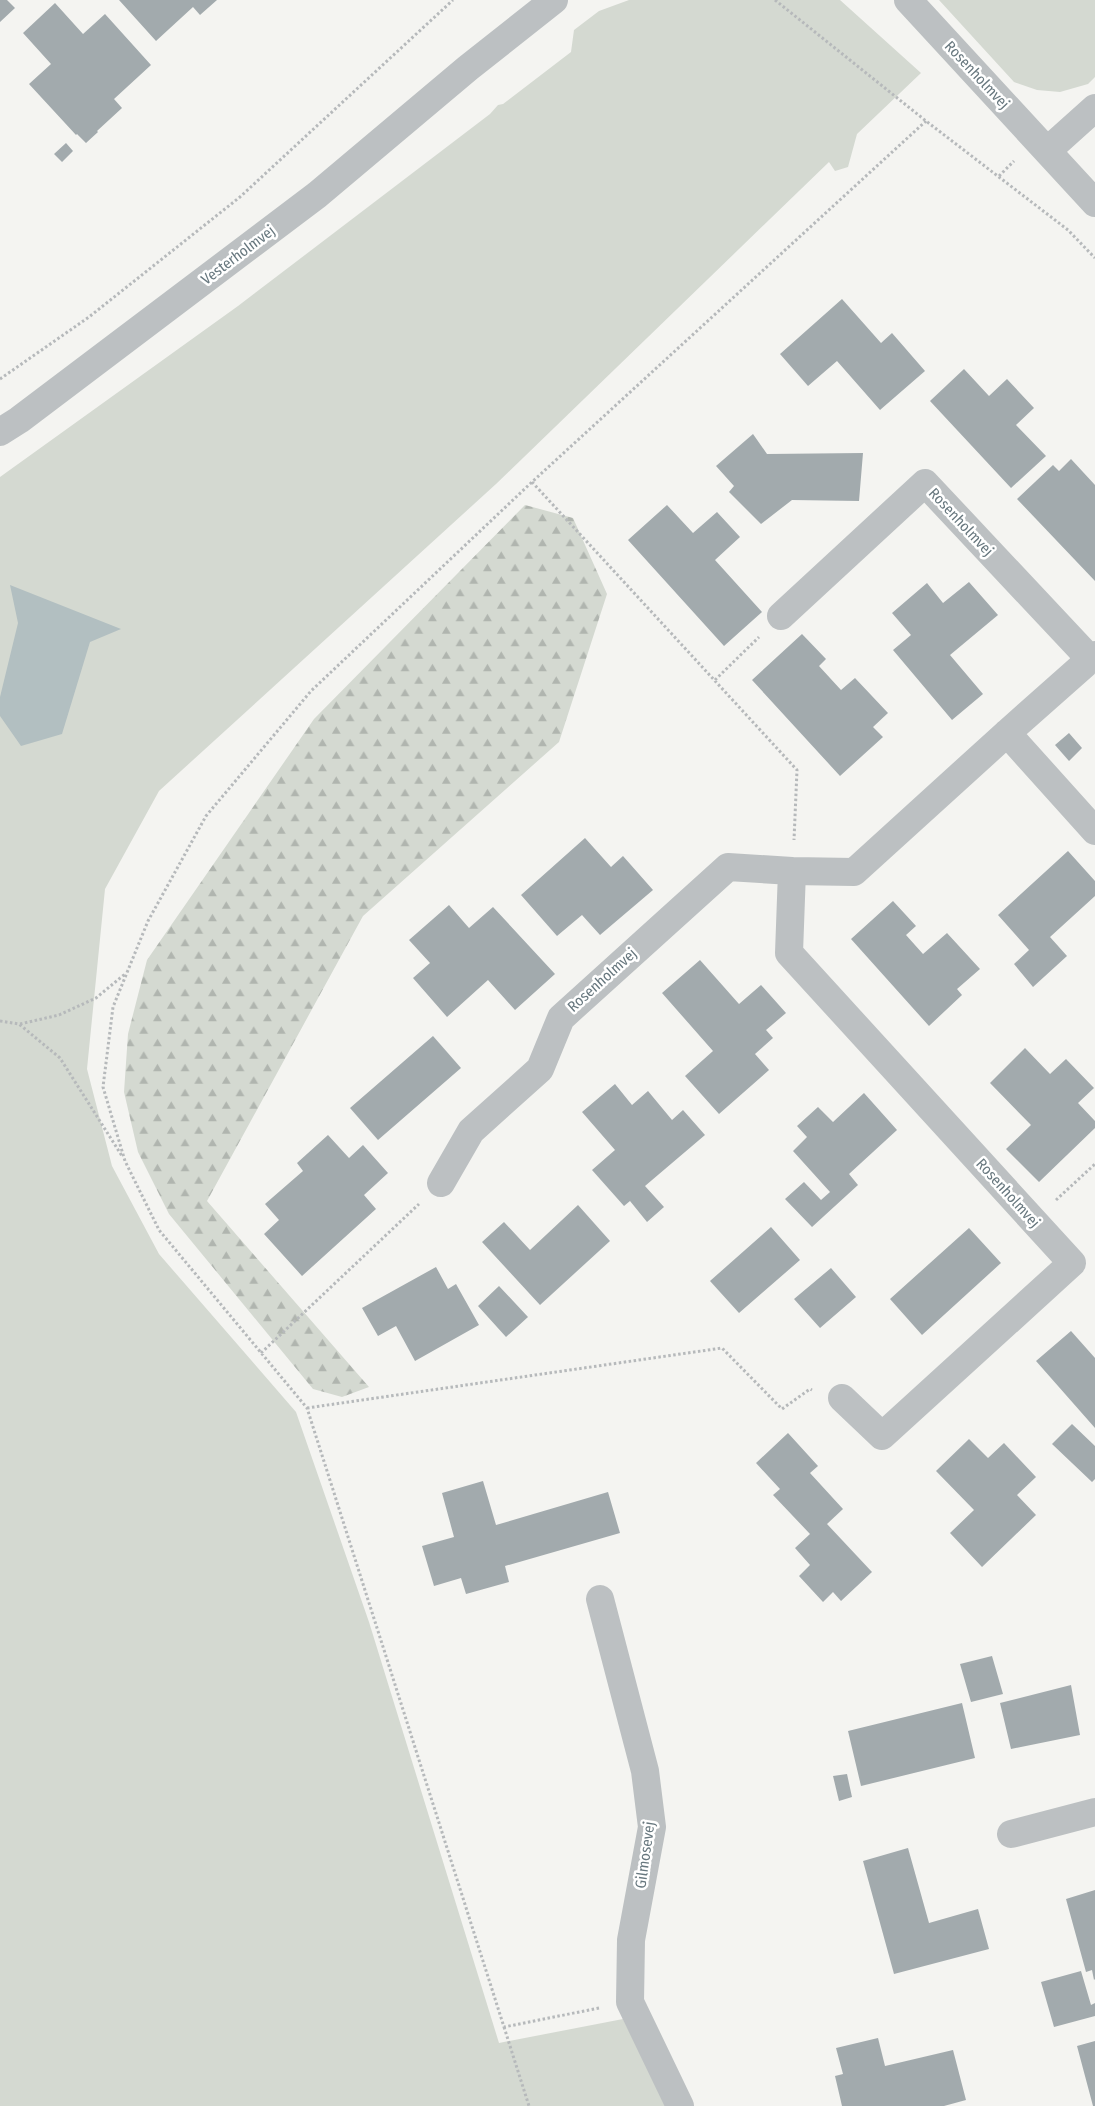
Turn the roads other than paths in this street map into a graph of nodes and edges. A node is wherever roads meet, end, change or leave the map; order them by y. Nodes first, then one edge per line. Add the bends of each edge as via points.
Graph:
1 (539, 0) edge
2 (554, 0) edge
3 (908, 0) edge
4 (468, 68) junction
5 (1095, 108) edge
6 (1047, 151) junction
7 (1095, 203) edge
8 (0, 432) edge
9 (781, 616) road end
10 (1093, 658) edge
11 (1007, 733) junction
12 (1095, 831) edge
13 (792, 871) junction
14 (442, 1183) road end
15 (842, 1398) road end
16 (600, 1599) dead end
17 (1095, 1812) edge
18 (1011, 1834) dead end
19 (680, 2106) edge

1 - 4 street, Vesterholmvej
2 - 4 street, Vesterholmvej
3 - 6 street, Rosenholmvej
4 - 8 street, Vesterholmvej via 317,195
5 - 6 street
6 - 7 street, Rosenholmvej
9 - 10 street, Rosenholmvej via 925,483
10 - 11 street, Rosenholmvej
11 - 12 street
11 - 13 street, Rosenholmvej via 854,872
13 - 14 street, Rosenholmvej via 728,867 561,1018 540,1069 471,1131
13 - 15 street, Rosenholmvej via 789,953 1072,1263 882,1436
16 - 19 street, Gilmosevej via 645,1771 652,1826 631,1940 630,2002
17 - 18 street

